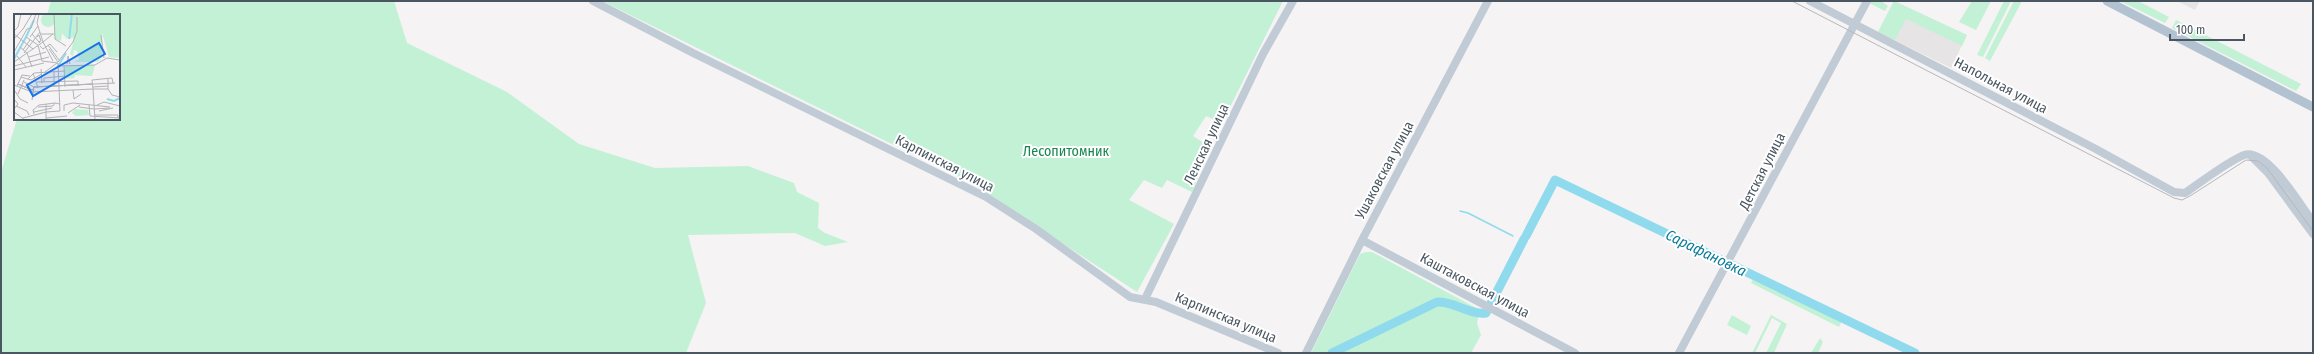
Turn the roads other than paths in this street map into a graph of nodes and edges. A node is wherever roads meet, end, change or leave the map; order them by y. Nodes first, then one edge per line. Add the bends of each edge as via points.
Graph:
1 (594, 1) edge
2 (1292, 1) edge
3 (1488, 1) edge
4 (1810, 1) edge
5 (1867, 1) edge
6 (2107, 1) edge
7 (1854, 24) junction
8 (2313, 107) edge
9 (2250, 154) junction
10 (2313, 222) edge
11 (2313, 234) edge
12 (1362, 240) junction
13 (1145, 299) junction
14 (1278, 353) edge
15 (1306, 353) edge
16 (1575, 353) edge
17 (1680, 353) edge

1 - 13 street, Карпинская улица via 692,53 986,198 1036,229 1130,297
2 - 13 street, Ленская улица via 1263,54
3 - 12 street, Ушаковская улица
4 - 7 street, Напольная улица
5 - 7 street, Детская улица
6 - 8 main road
7 - 9 street, Напольная улица via 2174,192 2185,193
7 - 17 street, Детская улица
9 - 10 street via 2271,165
9 - 11 street via 2268,173
12 - 15 street, Ушаковская улица
12 - 16 street, Каштаковская улица
13 - 14 street, Карпинская улица

